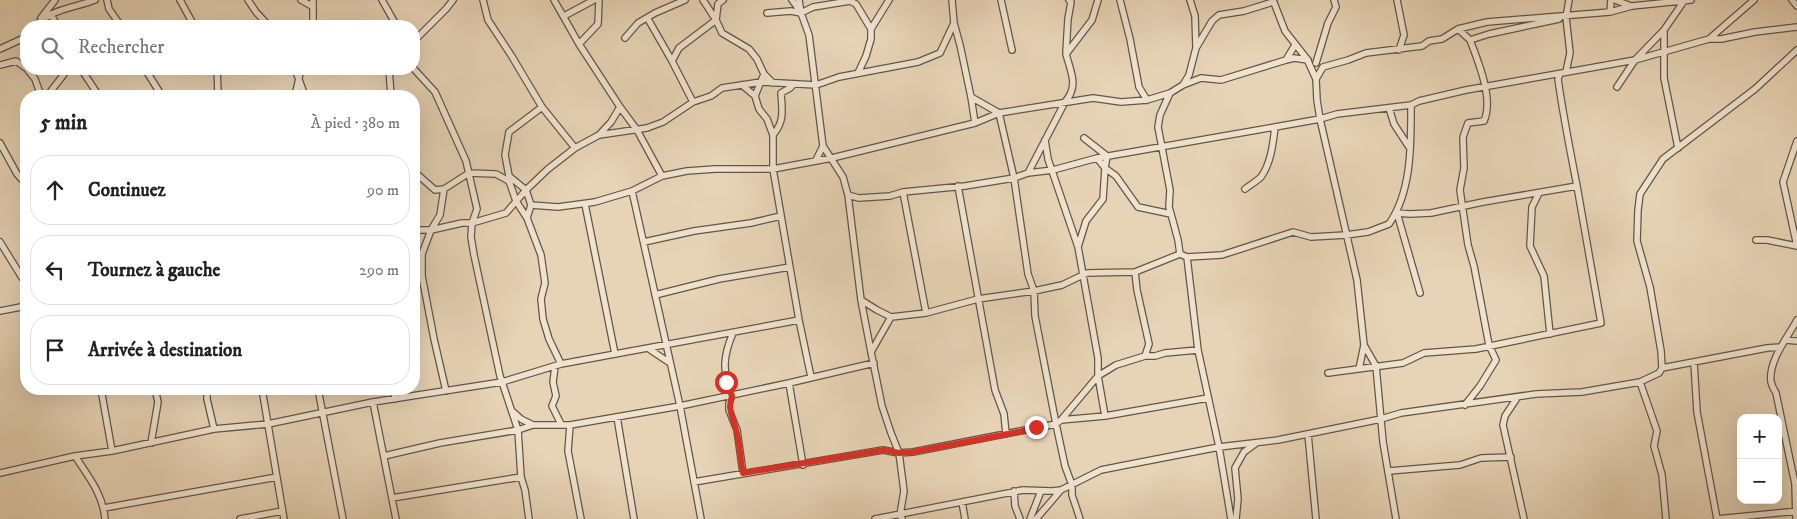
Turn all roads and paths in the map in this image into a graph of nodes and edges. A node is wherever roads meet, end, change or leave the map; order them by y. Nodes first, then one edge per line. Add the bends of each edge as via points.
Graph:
1 (55, 0) edge
2 (95, 0) edge
3 (107, 0) edge
4 (180, 0) edge
5 (248, 0) edge
6 (301, 0) edge
7 (382, 0) edge
8 (453, 0) edge
9 (554, 0) edge
10 (594, 0) edge
11 (599, 0) edge
12 (685, 0) edge
13 (703, 0) edge
14 (792, 0) edge
15 (800, 0) edge
16 (850, 0) edge
17 (889, 0) edge
18 (952, 0) edge
19 (1001, 0) edge
20 (1069, 0) edge
21 (1098, 0) edge
22 (1120, 0) edge
23 (1190, 0) edge
24 (1334, 0) edge
25 (1397, 0) edge
26 (1569, 0) edge
27 (1611, 0) edge
28 (1615, 0) edge
29 (1691, 0) edge
30 (1754, 0) edge
31 (1792, 0) edge
32 (485, 1) edge
33 (720, 1) edge
34 (1273, 1) edge
35 (1684, 1) edge
36 (312, 3) edge
37 (1632, 6) junction
38 (1797, 6) edge
39 (1610, 12) junction
40 (767, 13) dead end
41 (801, 13) junction
42 (51, 14) junction
43 (564, 16) junction
44 (1566, 17) junction
45 (648, 19) junction
46 (40, 20) joint
47 (54, 20) edge
48 (117, 20) edge
49 (191, 20) edge
50 (263, 20) edge
51 (313, 20) edge
52 (392, 20) edge
53 (716, 20) junction
54 (954, 23) junction
55 (1797, 27) edge
56 (871, 29) junction
57 (1458, 29) junction
58 (1664, 30) junction
59 (420, 35) edge
60 (625, 38) dead end
61 (1709, 39) junction
62 (20, 40) edge
63 (1470, 40) junction
64 (579, 44) junction
65 (1295, 45) junction
66 (1196, 48) junction
67 (0, 50) edge
68 (1012, 50) dead end
69 (1399, 50) junction
70 (1797, 50) edge
71 (1664, 52) junction
72 (1066, 54) junction
73 (1306, 59) junction
74 (1286, 60) junction
75 (1635, 60) junction
76 (672, 61) junction
77 (1316, 63) junction
78 (0, 64) edge
79 (20, 64) edge
80 (1323, 67) junction
81 (858, 73) junction
82 (1563, 73) junction
83 (764, 74) junction
84 (32, 75) edge
85 (64, 75) edge
86 (84, 75) edge
87 (149, 75) edge
88 (217, 75) edge
89 (389, 75) edge
90 (419, 75) edge
91 (298, 77) joint
92 (1316, 79) junction
93 (761, 82) junction
94 (742, 84) junction
95 (773, 84) junction
96 (794, 84) junction
97 (1183, 84) junction
98 (816, 85) junction
99 (1485, 87) junction
100 (1616, 87) dead end
101 (39, 90) edge
102 (52, 90) edge
103 (95, 90) edge
104 (158, 90) edge
105 (218, 90) edge
106 (296, 90) edge
107 (303, 90) edge
108 (391, 90) edge
109 (1170, 93) junction
110 (755, 96) junction
111 (971, 97) junction
112 (1146, 100) junction
113 (693, 102) junction
114 (1065, 102) junction
115 (1411, 105) junction
116 (542, 107) junction
117 (620, 107) junction
118 (1389, 108) junction
119 (999, 113) junction
120 (1320, 119) junction
121 (974, 123) junction
122 (1275, 127) junction
123 (637, 130) junction
124 (599, 135) junction
125 (773, 135) junction
126 (1084, 138) dead end
127 (1045, 140) junction
128 (1797, 142) edge
129 (0, 146) edge
130 (823, 146) junction
131 (1409, 147) junction
132 (575, 148) junction
133 (1162, 148) junction
134 (1678, 148) junction
135 (1795, 150) edge
136 (1107, 156) junction
137 (832, 158) junction
138 (1097, 158) junction
139 (816, 160) junction
140 (1106, 168) junction
141 (773, 169) junction
142 (1054, 170) junction
143 (469, 173) junction
144 (1028, 173) junction
145 (662, 176) junction
146 (20, 177) edge
147 (420, 177) edge
148 (1014, 178) junction
149 (958, 186) junction
150 (1577, 186) junction
151 (444, 189) junction
152 (526, 190) junction
153 (1245, 190) dead end
154 (632, 191) junction
155 (903, 192) junction
156 (1539, 193) junction
157 (848, 195) junction
158 (516, 201) junction
159 (585, 204) junction
160 (531, 205) junction
161 (1463, 206) junction
162 (1397, 213) junction
163 (1171, 214) junction
164 (781, 216) junction
165 (527, 218) junction
166 (472, 223) junction
167 (420, 230) edge
168 (432, 230) junction
169 (1346, 235) junction
170 (1756, 240) dead end
171 (0, 242) edge
172 (644, 242) junction
173 (1797, 246) edge
174 (1078, 247) junction
175 (1180, 254) junction
176 (1187, 257) junction
177 (790, 267) junction
178 (1135, 272) junction
179 (20, 274) edge
180 (1084, 274) junction
181 (1034, 291) junction
182 (1420, 293) dead end
183 (655, 295) junction
184 (978, 299) junction
185 (861, 300) junction
186 (20, 307) edge
187 (0, 311) edge
188 (926, 313) junction
189 (891, 317) junction
190 (799, 320) junction
191 (1797, 320) edge
192 (734, 333) junction
193 (1550, 334) junction
194 (1786, 340) junction
195 (1797, 341) edge
196 (1364, 345) junction
197 (1489, 345) junction
198 (665, 346) junction
199 (1780, 347) junction
200 (649, 349) junction
201 (1198, 350) junction
202 (871, 352) junction
203 (615, 354) junction
204 (1145, 356) junction
205 (1694, 362) junction
206 (670, 363) junction
207 (874, 363) junction
208 (558, 366) junction
209 (1376, 366) junction
210 (1662, 368) junction
211 (1359, 369) junction
212 (1328, 373) dead end
213 (1098, 376) junction
214 (811, 377) junction
215 (502, 382) junction
216 (1640, 382) junction
217 (789, 383) junction
218 (446, 391) junction
219 (102, 395) edge
220 (156, 395) edge
221 (207, 395) edge
222 (263, 395) edge
223 (319, 395) edge
224 (394, 395) edge
225 (732, 396) junction
226 (1518, 397) junction
227 (1208, 398) junction
228 (395, 399) junction
229 (373, 402) junction
230 (1465, 405) junction
231 (680, 406) junction
232 (511, 410) junction
233 (322, 413) junction
234 (1105, 416) junction
235 (617, 417) junction
236 (1381, 419) junction
237 (1058, 422) junction
238 (268, 424) junction
239 (561, 424) junction
240 (533, 425) junction
241 (570, 425) junction
242 (214, 429) junction
243 (518, 430) junction
244 (1006, 434) junction
245 (1308, 434) junction
246 (152, 443) junction
247 (1257, 443) junction
248 (1220, 447) junction
249 (112, 451) junction
250 (899, 453) junction
251 (75, 456) junction
252 (384, 456) junction
253 (1511, 457) junction
254 (803, 465) junction
255 (1388, 471) junction
256 (0, 473) edge
257 (743, 473) junction
258 (277, 477) junction
259 (521, 477) junction
260 (694, 482) junction
261 (1796, 482) edge
262 (1072, 485) junction
263 (1062, 490) junction
264 (1014, 491) junction
265 (1041, 491) junction
266 (392, 498) junction
267 (962, 502) junction
268 (104, 508) junction
269 (282, 511) junction
270 (1796, 511) edge
271 (701, 517) edge
272 (901, 517) edge
273 (105, 519) edge
274 (240, 519) edge
275 (284, 519) edge
276 (343, 519) edge
277 (396, 519) edge
278 (529, 519) edge
279 (581, 519) edge
280 (634, 519) edge
281 (706, 519) edge
282 (875, 519) edge
283 (965, 519) edge
284 (1020, 519) edge
285 (1030, 519) edge
286 (1036, 519) edge
287 (1080, 519) edge
288 (1231, 519) edge
289 (1236, 519) edge
290 (1316, 519) edge
291 (1396, 519) edge
292 (1524, 519) edge
293 (1666, 519) edge
294 (1717, 519) edge
295 (1796, 519) edge

1 - 46 street
2 - 42 street
3 - 48 street
4 - 49 street
5 - 50 street
6 - 36 street
7 - 52 street
8 - 59 street
9 - 43 street
10 - 43 street
11 - 64 street via 598,24
12 - 45 street
13 - 53 street
14 - 41 street
15 - 41 street
16 - 41 street via 812,7
16 - 56 street via 856,4
17 - 56 street
18 - 54 street
19 - 68 street
20 - 72 street
21 - 72 street via 1092,20
22 - 112 street via 1139,87
23 - 66 street via 1195,16
24 - 77 street via 1336,7
25 - 69 street via 1404,35
26 - 44 street
27 - 39 street
28 - 37 street
29 - 35 street
30 - 61 street
31 - 38 street
32 - 116 street via 488,20
33 - 53 street
34 - 65 street via 1285,31
34 - 66 street via 1220,15 1212,21
35 - 37 street
35 - 58 street
36 - 51 street
37 - 39 street
39 - 44 street
40 - 41 street
41 - 98 street via 809,35
42 - 46 street
42 - 47 street
43 - 64 street
44 - 57 street via 1487,22
44 - 63 street
44 - 82 street via 1570,53
45 - 60 street via 638,23
45 - 76 street
53 - 76 street via 678,48
53 - 83 street via 722,33 749,49
54 - 81 street via 940,53 918,62
54 - 111 street
55 - 61 street
56 - 81 street via 866,56
57 - 63 street
57 - 69 street via 1442,39
58 - 71 street
58 - 75 street
61 - 71 street
62 - 67 street
63 - 99 street
64 - 117 street
65 - 73 street
65 - 74 street
66 - 97 street via 1189,75
69 - 80 street via 1366,52
70 - 134 street via 1755,89
71 - 75 street
71 - 134 street via 1664,78
72 - 114 street via 1074,86
73 - 74 street
73 - 77 street
73 - 92 street
74 - 97 street via 1221,80 1201,78
75 - 82 street
75 - 100 street
76 - 113 street
77 - 80 street
78 - 79 street via 16,61
80 - 92 street
81 - 98 street
82 - 99 street
82 - 150 street via 1558,79
83 - 93 street
83 - 95 street
84 - 101 street
85 - 102 street
86 - 103 street
87 - 104 street
88 - 105 street
89 - 108 street
90 - 143 street via 435,92
91 - 106 street
91 - 107 street
92 - 120 street
93 - 94 street
93 - 95 street
93 - 110 street
94 - 110 street
94 - 113 street via 722,88
95 - 96 street
96 - 98 street
96 - 125 street via 781,93 781,126
97 - 109 street
98 - 130 street
99 - 115 street
99 - 161 street via 1487,114 1484,121 1468,124 1463,137 1464,168 1460,190
109 - 112 street
109 - 133 street via 1158,127
110 - 125 street
111 - 119 street
111 - 121 street
112 - 114 street via 1121,102 1094,98
113 - 123 street via 663,122
114 - 119 street
114 - 127 street
115 - 118 street
115 - 131 street
116 - 132 street
116 - 152 street via 509,132 505,155 509,176
117 - 123 street
117 - 124 street
118 - 120 street
118 - 131 street via 1394,124
119 - 121 street
119 - 148 street
120 - 122 street
120 - 169 street
121 - 137 street
122 - 133 street
122 - 153 street via 1268,164 1260,177
123 - 124 street
123 - 145 street
124 - 132 street
125 - 141 street
126 - 136 street
127 - 142 street via 1048,159
127 - 144 street
128 - 135 street
129 - 146 street
130 - 137 street
130 - 139 street
131 - 162 street via 1408,167
132 - 152 street
133 - 136 street
133 - 163 street
134 - 210 street via 1663,160 1640,194 1638,210 1637,240 1650,287
135 - 173 street via 1783,182
136 - 138 street
136 - 140 street
137 - 139 street
137 - 157 street via 844,177
138 - 140 street
138 - 142 street
139 - 141 street
140 - 163 street via 1116,176 1138,207
140 - 174 street via 1103,199 1086,221
141 - 145 street via 715,169
141 - 164 street
142 - 144 street
142 - 174 street
143 - 151 street
143 - 158 street via 496,174 509,181
143 - 166 street via 477,209
144 - 148 street
145 - 154 street
147 - 151 street via 435,190
148 - 149 street
148 - 181 street via 1028,274
149 - 155 street
149 - 184 street
150 - 156 street
150 - 193 street via 1601,323
151 - 168 street via 440,215
152 - 158 street
152 - 160 street
154 - 159 street
154 - 172 street
155 - 157 street via 866,198
155 - 188 street
156 - 161 street
156 - 193 street via 1532,207 1530,246 1544,276
157 - 185 street
158 - 165 street
158 - 166 street via 506,213
159 - 160 street
159 - 203 street
160 - 165 street
161 - 162 street via 1431,213
161 - 197 street
162 - 169 street via 1389,224 1368,232
162 - 182 street
163 - 175 street
164 - 172 street
164 - 177 street
165 - 208 street via 541,255 545,283 541,299 543,319
166 - 168 street
166 - 215 street via 477,275
167 - 168 street
168 - 218 street via 422,254 422,276
169 - 176 street via 1311,237 1294,232 1222,255
169 - 196 street via 1357,280
170 - 173 street
171 - 179 street
172 - 183 street
174 - 180 street
175 - 176 street
175 - 178 street
176 - 201 street
177 - 183 street via 719,279
177 - 190 street
178 - 180 street
178 - 204 street via 1149,344
180 - 181 street via 1062,285
180 - 213 street
181 - 184 street
181 - 237 street via 1035,316
183 - 198 street
184 - 188 street
184 - 244 street
185 - 189 street
185 - 202 street
186 - 187 street
188 - 189 street
189 - 202 street
190 - 192 street
190 - 214 street
191 - 194 street
192 - 198 street
192 - 225 street via 725,361 726,382
193 - 197 street
194 - 195 street
194 - 199 street
196 - 209 street
196 - 211 street
197 - 209 street via 1424,353 1403,363
197 - 230 street via 1496,360
198 - 200 street
198 - 206 street
199 - 205 street
199 - 261 street via 1771,381
200 - 203 street
200 - 206 street
201 - 204 street
201 - 227 street
202 - 207 street
203 - 208 street
204 - 213 street via 1116,365
205 - 210 street
205 - 294 street via 1697,412
206 - 231 street
207 - 214 street
207 - 250 street via 882,406
208 - 215 street
208 - 239 street via 553,382 556,396 552,406
209 - 211 street
209 - 236 street
210 - 216 street via 1660,374
211 - 212 street
213 - 234 street
213 - 237 street
214 - 217 street
215 - 218 street
215 - 232 street
216 - 226 street via 1582,392
216 - 293 street via 1657,431 1654,446 1662,475
217 - 225 street
217 - 254 street
218 - 228 street
219 - 249 street
220 - 246 street
221 - 242 street
222 - 238 street
223 - 233 street
224 - 228 street
225 - 231 street
225 - 257 street via 729,410
226 - 230 street
226 - 253 street via 1503,425
227 - 234 street
227 - 248 street
228 - 229 street
229 - 233 street
229 - 252 street
230 - 236 street via 1401,413
231 - 235 street
231 - 260 street
232 - 240 street
232 - 243 street
233 - 238 street
233 - 276 street
234 - 237 street
235 - 241 street
235 - 280 street
236 - 245 street
236 - 255 street
237 - 244 street
237 - 262 street via 1065,466
238 - 242 street
238 - 258 street
239 - 240 street
239 - 241 street
240 - 243 street
241 - 279 street via 568,451
242 - 246 street
243 - 252 street
243 - 259 street
244 - 250 street
245 - 247 street
245 - 290 street
246 - 249 street
247 - 248 street
247 - 289 street via 1244,452 1235,468
248 - 262 street via 1101,470
248 - 288 street
249 - 251 street
250 - 254 street via 884,450
250 - 272 street via 904,491
251 - 256 street
251 - 268 street via 99,493
252 - 266 street
253 - 255 street
253 - 292 street
254 - 257 street
255 - 291 street
257 - 260 street
258 - 268 street
258 - 269 street
259 - 266 street
259 - 278 street
260 - 271 street
261 - 270 street
262 - 263 street
262 - 287 street
263 - 265 street
263 - 286 street
264 - 265 street
264 - 267 street
264 - 284 street
265 - 285 street
266 - 277 street
267 - 272 street
267 - 283 street
268 - 273 street
269 - 274 street
269 - 275 street
270 - 294 street
270 - 295 street
271 - 281 street
272 - 282 street

